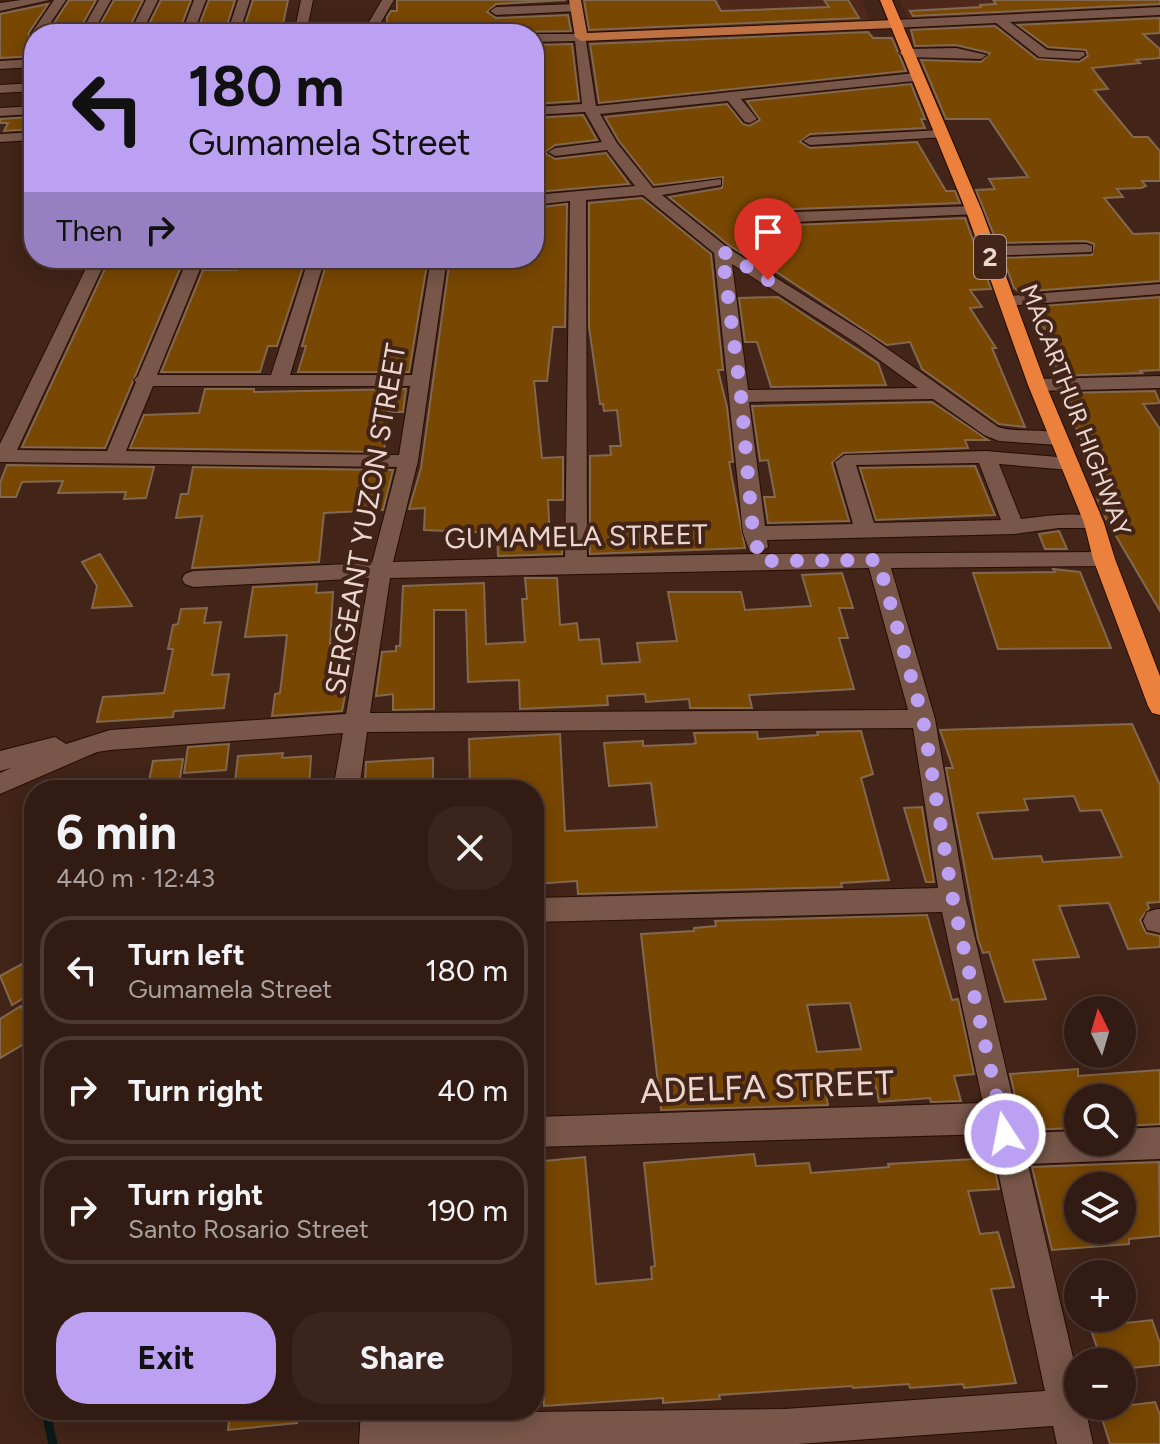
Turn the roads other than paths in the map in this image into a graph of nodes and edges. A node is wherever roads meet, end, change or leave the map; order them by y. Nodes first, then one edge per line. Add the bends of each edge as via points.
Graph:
1 (44, 0) edge
2 (60, 0) edge
3 (105, 0) edge
4 (152, 0) edge
5 (200, 0) edge
6 (244, 0) edge
7 (307, 0) edge
8 (388, 0) edge
9 (886, 0) edge
10 (1066, 0) edge
11 (576, 4) edge
12 (5, 6) edge
13 (496, 11) dead end
14 (1160, 11) edge
15 (1088, 17) junction
16 (0, 19) edge
17 (1000, 20) junction
18 (43, 24) edge
19 (92, 24) edge
20 (140, 24) edge
21 (191, 24) edge
22 (236, 24) edge
23 (302, 24) edge
24 (374, 24) edge
25 (894, 24) junction
26 (581, 37) junction
27 (544, 38) edge
28 (24, 52) edge
29 (905, 53) junction
30 (981, 55) dead end
31 (1079, 55) dead end
32 (16, 64) junction
33 (24, 64) edge
34 (0, 65) edge
35 (915, 77) junction
36 (24, 88) edge
37 (0, 89) edge
38 (732, 97) junction
39 (590, 110) junction
40 (24, 111) edge
41 (544, 111) edge
42 (0, 112) edge
43 (750, 119) dead end
44 (941, 134) junction
45 (24, 137) edge
46 (0, 138) edge
47 (810, 141) dead end
48 (611, 145) junction
49 (555, 152) dead end
50 (716, 182) dead end
51 (649, 193) junction
52 (578, 195) junction
53 (544, 199) edge
54 (628, 209) dead end
55 (974, 211) junction
56 (794, 217) dead end
57 (1086, 249) dead end
58 (722, 251) junction
59 (988, 251) junction
60 (94, 268) edge
61 (192, 268) edge
62 (314, 268) edge
63 (437, 268) edge
64 (1160, 289) edge
65 (1007, 301) junction
66 (143, 380) junction
67 (279, 380) junction
68 (419, 381) junction
69 (1160, 382) edge
70 (1037, 385) junction
71 (938, 393) junction
72 (741, 396) junction
73 (1059, 439) junction
74 (2, 456) edge
75 (114, 457) junction
76 (986, 457) junction
77 (408, 461) junction
78 (1070, 464) junction
79 (1094, 523) junction
80 (1014, 527) junction
81 (866, 532) junction
82 (753, 533) junction
83 (1104, 559) junction
84 (878, 560) junction
85 (761, 561) junction
86 (576, 563) junction
87 (381, 569) junction
88 (193, 579) dead end
89 (1160, 706) edge
90 (923, 719) junction
91 (356, 723) junction
92 (93, 743) junction
93 (0, 761) edge
94 (347, 780) edge
95 (0, 784) edge
96 (953, 900) junction
97 (544, 910) edge
98 (1003, 1118) junction
99 (544, 1132) edge
100 (1160, 1143) edge
101 (1007, 1149) junction
102 (1064, 1394) edge
103 (1064, 1407) edge
104 (1070, 1420) edge
105 (378, 1430) edge
106 (1075, 1444) edge

1 - 12 street
2 - 18 street
3 - 19 street
4 - 20 street
5 - 21 street
6 - 22 street
7 - 23 street
8 - 24 street
9 - 25 highway, MACARTHUR HIGHWAY / 2
10 - 15 street
11 - 13 street
11 - 26 main road
12 - 16 street
14 - 15 street
15 - 17 street via 1047,23
17 - 25 street
17 - 31 street via 1044,54
25 - 26 main road
25 - 29 highway, MACARTHUR HIGHWAY / 2
26 - 27 street
26 - 39 street
28 - 32 street
29 - 30 street
29 - 35 highway, MACARTHUR HIGHWAY / 2
32 - 33 street
32 - 34 street
35 - 38 street
35 - 44 highway, MACARTHUR HIGHWAY / 2
36 - 37 street
38 - 39 street
38 - 43 street
39 - 41 street
39 - 48 street
40 - 42 street
44 - 47 street
44 - 55 highway, MACARTHUR HIGHWAY / 2
45 - 46 street
48 - 49 street
48 - 51 street
50 - 51 street
51 - 52 street
51 - 54 street
51 - 58 street
52 - 53 street
52 - 86 street
55 - 56 street
55 - 59 highway, MACARTHUR HIGHWAY / 2
57 - 59 street
58 - 71 street
58 - 72 street
59 - 65 highway, MACARTHUR HIGHWAY / 2
60 - 74 street
61 - 66 street
62 - 67 street
63 - 68 street, SERGEANT YUZON STREET
64 - 65 street
65 - 70 highway, MACARTHUR HIGHWAY / 2
66 - 67 street
66 - 75 street
67 - 68 street
68 - 77 street, SERGEANT YUZON STREET
69 - 70 street
70 - 73 highway, MACARTHUR HIGHWAY / 2
71 - 72 street
71 - 73 street via 1006,437
72 - 82 street
73 - 78 highway, MACARTHUR HIGHWAY / 2
74 - 75 street
75 - 77 street
76 - 78 street
76 - 80 street
76 - 81 street via 847,460
77 - 87 street, SERGEANT YUZON STREET
78 - 79 highway, MACARTHUR HIGHWAY / 2
79 - 80 street
79 - 83 highway, MACARTHUR HIGHWAY / 2
80 - 81 street
81 - 82 street
82 - 85 street
83 - 84 street, GUMAMELA STREET
83 - 89 highway, MACARTHUR HIGHWAY / 2
84 - 85 street, GUMAMELA STREET
84 - 90 street
85 - 86 street, GUMAMELA STREET
86 - 87 street, GUMAMELA STREET
87 - 88 street, GUMAMELA STREET
87 - 91 street, SERGEANT YUZON STREET
90 - 91 street
90 - 96 street
91 - 92 street
91 - 94 street, SERGEANT YUZON STREET
92 - 93 street
92 - 95 street
96 - 97 street
96 - 98 street
98 - 99 street, ADELFA STREET
98 - 101 street
100 - 101 street
101 - 102 street
103 - 105 street via 785,1427
104 - 106 street

